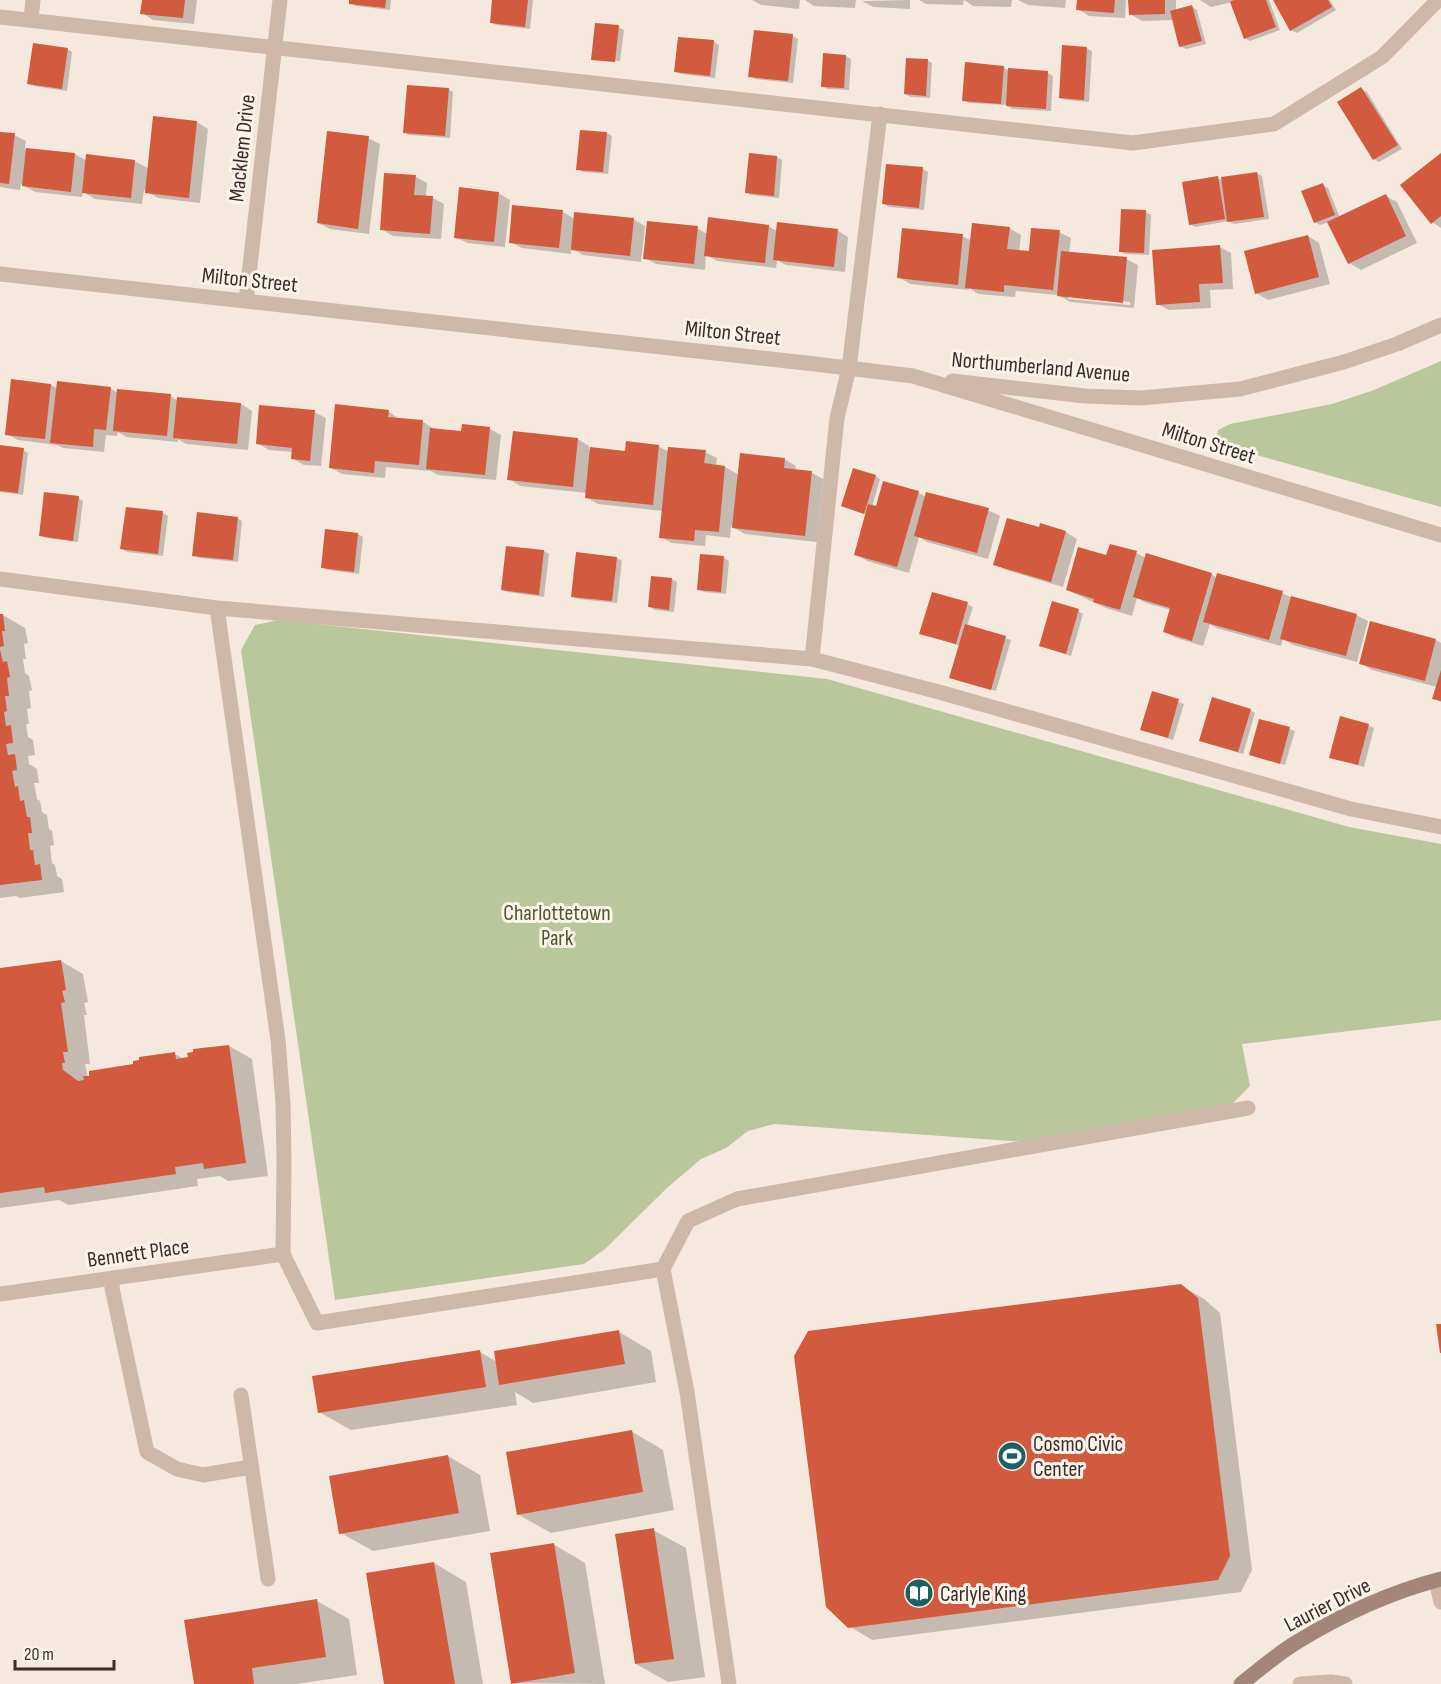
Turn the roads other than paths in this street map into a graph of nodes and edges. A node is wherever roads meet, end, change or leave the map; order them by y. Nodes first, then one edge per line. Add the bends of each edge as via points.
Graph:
1 (33, 0) edge
2 (280, 0) edge
3 (1438, 0) edge
4 (0, 18) edge
5 (31, 20) junction
6 (275, 47) junction
7 (880, 114) junction
8 (0, 274) edge
9 (246, 301) junction
10 (1441, 325) edge
11 (849, 368) junction
12 (914, 376) junction
13 (1441, 535) edge
14 (0, 579) edge
15 (217, 608) junction
16 (812, 659) junction
17 (1441, 827) edge
18 (1248, 1108) dead end
19 (283, 1254) junction
20 (663, 1269) junction
21 (113, 1278) junction
22 (0, 1294) edge
23 (241, 1395) dead end
24 (251, 1467) junction
25 (267, 1580) dead end
26 (1438, 1580) edge
27 (1441, 1602) edge
28 (729, 1684) edge
29 (1241, 1684) edge
30 (1300, 1684) edge
31 (1346, 1684) edge

1 - 5 street
2 - 6 street, Macklem Drive
3 - 7 street via 1382,57 1274,124 1133,143
4 - 5 street
5 - 6 street
6 - 7 street
6 - 9 street, Macklem Drive
7 - 11 street
8 - 9 street, Milton Street
9 - 11 street, Milton Street
10 - 12 street, Northumberland Avenue via 1344,362 1240,389 1141,398 1085,396
11 - 12 street, Milton Street
11 - 16 street via 837,418
12 - 13 street, Milton Street
14 - 15 street
15 - 16 street
15 - 19 street via 278,1040 284,1161
16 - 17 street via 1351,808
18 - 20 street via 737,1199 688,1221
19 - 20 street via 317,1323
19 - 21 street, Bennett Place
20 - 28 street via 687,1392
21 - 22 street, Bennett Place
21 - 24 street via 119,1325 147,1452 177,1469 203,1475
23 - 24 street
24 - 25 street
26 - 27 street
26 - 29 main road, Laurier Drive via 1337,1620 1295,1643
30 - 31 street

